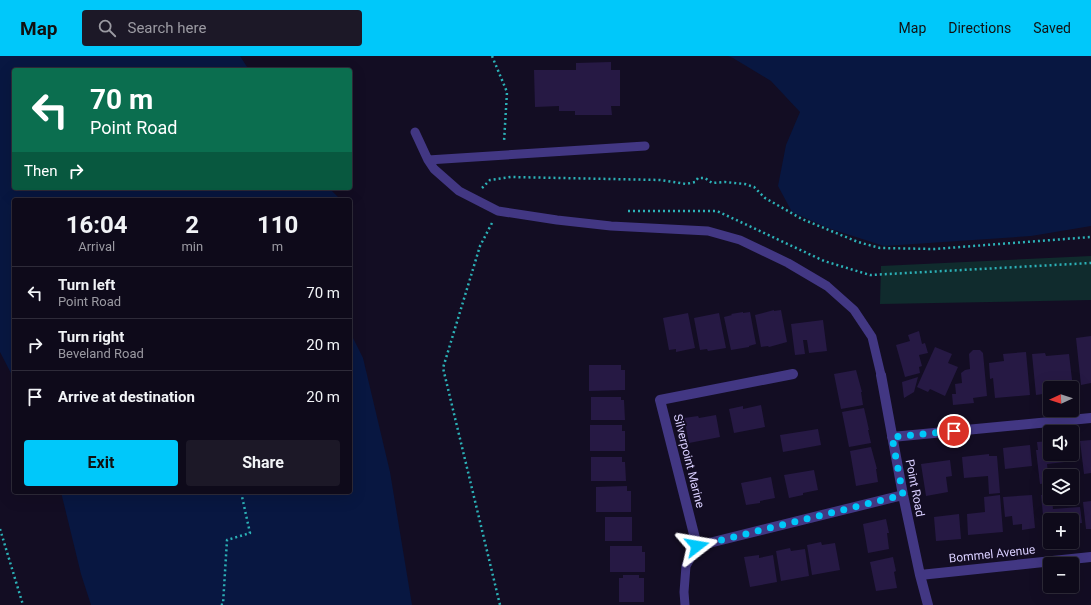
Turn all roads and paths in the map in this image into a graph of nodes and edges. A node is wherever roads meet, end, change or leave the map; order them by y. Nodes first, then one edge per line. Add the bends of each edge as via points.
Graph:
1 (492, 56) edge
2 (415, 132) dead end
3 (645, 146) dead end
4 (504, 155) junction
5 (428, 160) junction
6 (472, 198) junction
7 (498, 211) junction
8 (623, 211) dead end
9 (1091, 237) edge
10 (1091, 263) edge
11 (793, 374) dead end
12 (881, 375) joint
13 (1091, 418) edge
14 (892, 437) junction
15 (241, 494) edge
16 (903, 495) junction
17 (0, 530) edge
18 (697, 546) junction
19 (1091, 557) edge
20 (920, 575) junction
21 (23, 605) edge
22 (221, 605) edge
23 (500, 605) edge
24 (685, 605) edge
25 (928, 605) edge

1 - 4 path via 507,92
2 - 5 lane
3 - 4 lane
4 - 5 lane
5 - 6 lane via 434,169 459,191
6 - 7 lane
6 - 9 path via 490,180 512,177 660,180 686,184 695,182 698,178 705,178 712,183 725,182 754,187 765,198 802,219 858,242 880,248 934,249
7 - 12 lane via 611,226 708,231 740,240 788,263 827,286 854,310 872,337
7 - 23 path via 480,246 443,368
8 - 10 path via 717,211 824,260 870,275
11 - 18 street, Silverpoint Marine via 660,400
12 - 14 street, Point Road
13 - 14 street
14 - 16 street, Point Road
15 - 22 path via 250,533 227,540
16 - 18 street
16 - 20 street, Point Road
17 - 21 path
18 - 24 lane via 686,566
19 - 20 street, Bommel Avenue
20 - 25 street, Point Road

